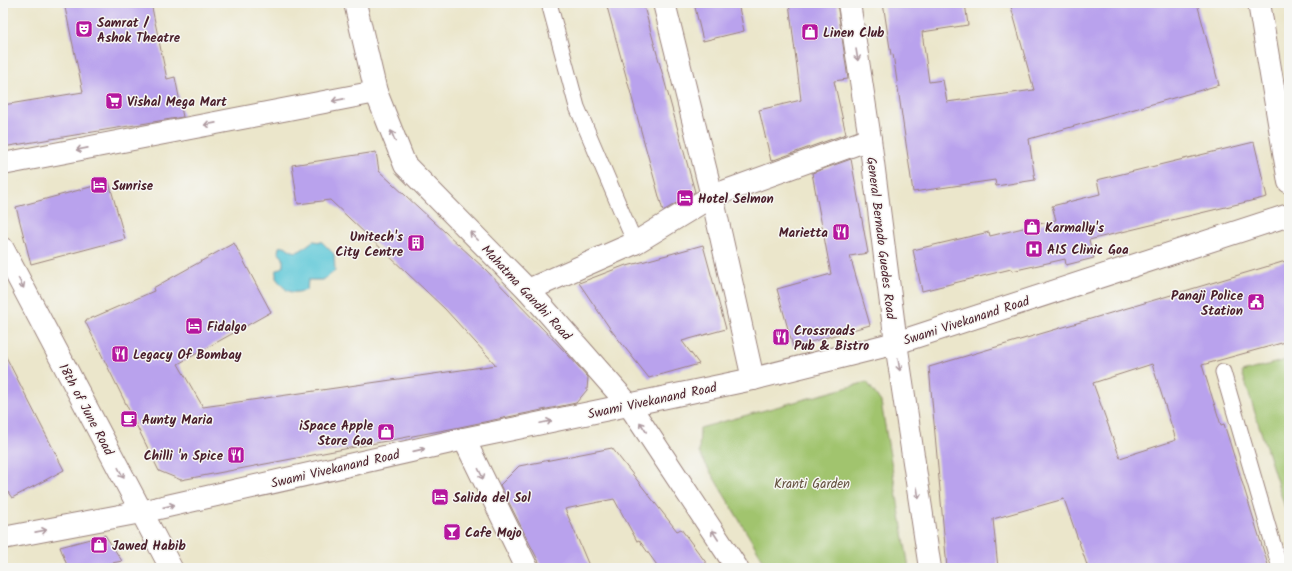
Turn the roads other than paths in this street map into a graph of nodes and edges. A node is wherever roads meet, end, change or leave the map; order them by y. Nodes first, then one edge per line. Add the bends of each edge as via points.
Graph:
1 (355, 3) edge
2 (549, 3) edge
3 (664, 3) edge
4 (849, 3) edge
5 (1259, 3) edge
6 (376, 92) junction
7 (870, 139) junction
8 (3, 164) edge
9 (1289, 182) edge
10 (712, 196) junction
11 (1289, 215) edge
12 (635, 242) junction
13 (3, 249) edge
14 (528, 290) junction
15 (896, 343) junction
16 (1223, 372) dead end
17 (753, 378) junction
18 (629, 405) junction
19 (464, 439) junction
20 (141, 512) junction
21 (3, 538) edge
22 (171, 568) edge
23 (528, 568) edge
24 (737, 568) edge
25 (930, 568) edge
26 (1280, 568) edge

1 - 6 street, Mahatma Gandhi Road
2 - 12 lane via 577,107
3 - 10 street
4 -> 7 street, General Bernado Guedes Road
5 - 9 street
6 -> 8 street
14 -> 6 street, Mahatma Gandhi Road via 405,165
7 - 10 street
7 - 15 street, General Bernado Guedes Road
10 - 12 street
10 - 17 street
11 - 15 street, Swami Vivekanand Road
12 - 14 street
13 -> 20 street, 18th of June Road
14 - 18 street, Mahatma Gandhi Road
15 - 17 street, Swami Vivekanand Road
15 -> 25 street, General Bernado Guedes Road
16 - 26 lane
17 - 18 street, Swami Vivekanand Road
19 -> 18 street, Swami Vivekanand Road
24 -> 18 street, Mahatma Gandhi Road
20 -> 19 street, Swami Vivekanand Road
19 -> 23 street
21 -> 20 street, Swami Vivekanand Road
20 - 22 street, 18th of June Road

